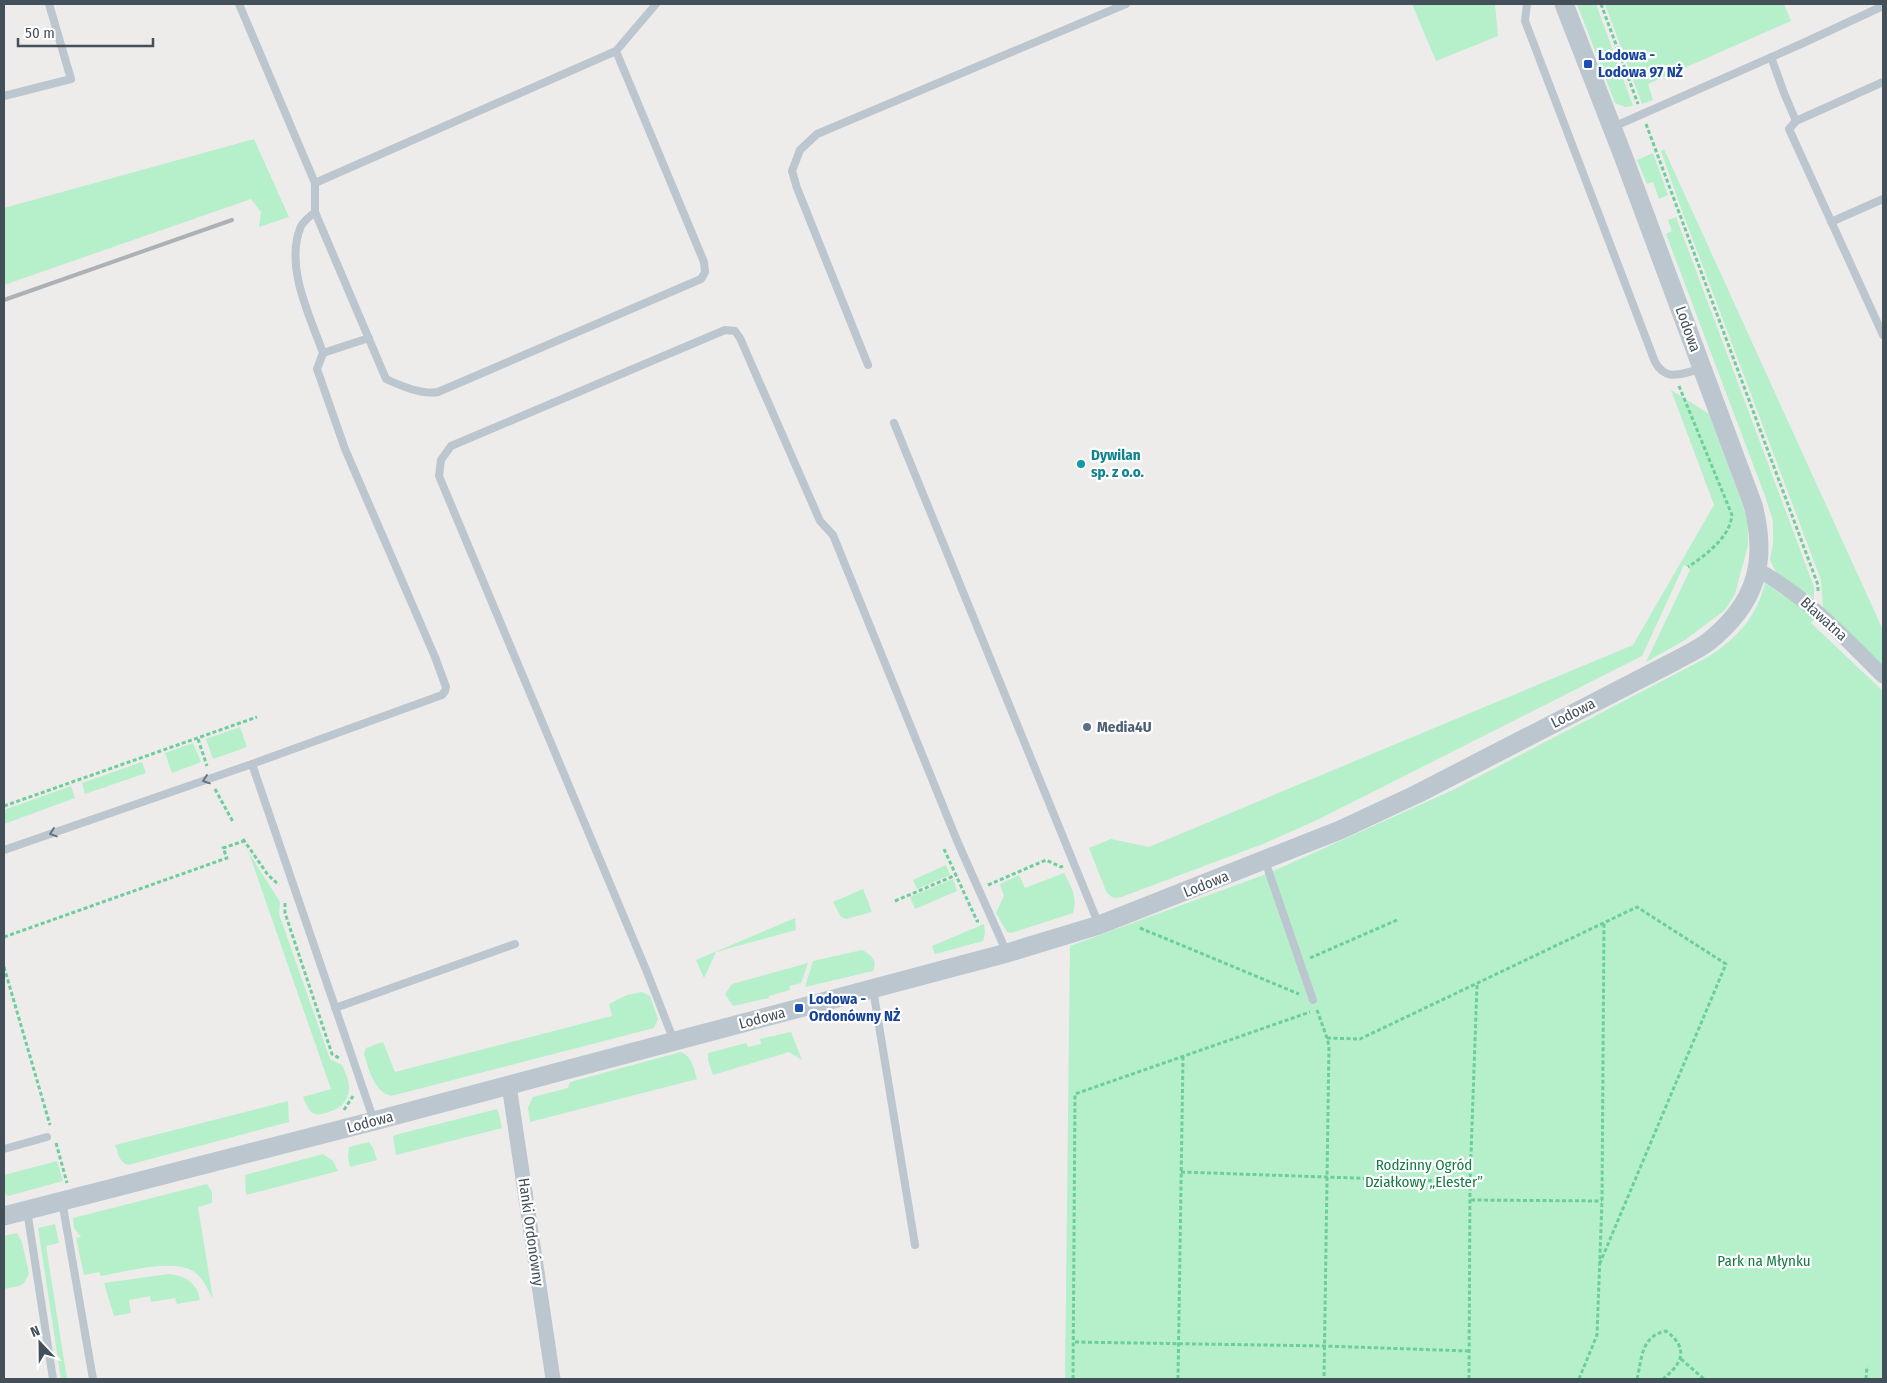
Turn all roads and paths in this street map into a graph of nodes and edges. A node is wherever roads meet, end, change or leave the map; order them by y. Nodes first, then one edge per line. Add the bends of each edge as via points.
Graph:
1 (50, 4) edge
2 (239, 4) edge
3 (655, 4) edge
4 (1126, 4) edge
5 (1527, 4) edge
6 (1564, 4) edge
7 (1601, 4) edge
8 (1883, 6) edge
9 (616, 51) junction
10 (1771, 57) junction
11 (1883, 82) edge
12 (4, 96) edge
13 (1642, 114) junction
14 (1796, 121) junction
15 (1612, 127) junction
16 (315, 183) junction
17 (1883, 199) edge
18 (315, 212) junction
19 (1832, 222) junction
20 (1883, 335) edge
21 (369, 338) junction
22 (323, 354) junction
23 (868, 364) dead end
24 (1703, 368) junction
25 (1675, 375) junction
26 (894, 423) dead end
27 (1688, 567) dead end
28 (1758, 570) junction
29 (1819, 612) junction
30 (1883, 676) edge
31 (257, 717) dead end
32 (252, 764) junction
33 (4, 806) edge
34 (4, 850) edge
35 (1265, 861) junction
36 (1073, 862) junction
37 (956, 875) dead end
38 (979, 889) junction
39 (282, 893) dead end
40 (895, 901) dead end
41 (285, 902) dead end
42 (970, 905) dead end
43 (963, 908) dead end
44 (1397, 920) dead end
45 (1108, 922) junction
46 (1604, 923) junction
47 (4, 937) edge
48 (515, 944) dead end
49 (1007, 953) junction
50 (1300, 963) junction
51 (4, 967) edge
52 (1477, 985) junction
53 (873, 989) junction
54 (1313, 1000) junction
55 (336, 1008) junction
56 (1316, 1010) junction
57 (1328, 1038) junction
58 (674, 1041) junction
59 (1183, 1056) junction
60 (344, 1061) dead end
61 (509, 1085) junction
62 (355, 1091) dead end
63 (343, 1111) dead end
64 (374, 1121) junction
65 (50, 1134) joint
66 (55, 1141) dead end
67 (4, 1149) edge
68 (1181, 1172) junction
69 (1326, 1177) junction
70 (1470, 1182) junction
71 (64, 1192) junction
72 (1471, 1200) junction
73 (1602, 1201) junction
74 (27, 1210) junction
75 (4, 1216) edge
76 (915, 1244) dead end
77 (1600, 1263) junction
78 (1074, 1342) junction
79 (1179, 1343) junction
80 (1324, 1346) junction
81 (1469, 1351) junction
82 (1681, 1359) junction
83 (1867, 1366) dead end
84 (54, 1379) edge
85 (92, 1379) edge
86 (553, 1379) edge
87 (1073, 1379) edge
88 (1178, 1379) edge
89 (1324, 1379) edge
90 (1469, 1379) edge
91 (1579, 1379) edge
92 (1637, 1379) edge
93 (1663, 1379) edge
94 (1704, 1379) edge
95 (1866, 1379) edge

1 - 12 lane via 71,79
2 - 16 lane
3 - 9 lane
4 - 23 lane via 817,134 800,150 792,171 797,188
5 - 25 lane via 1525,21 1655,362 1660,371
6 - 15 street, Lodowa
7 - 13 path
8 - 10 lane
9 - 16 lane
9 - 21 lane via 704,262 705,272 701,279 429,394 386,378
10 - 13 lane
10 - 14 lane
11 - 14 lane
13 - 15 lane
13 - 29 path via 1818,585
14 - 19 lane via 1789,129
15 - 24 street, Lodowa
16 - 18 lane
17 - 19 lane
18 - 21 lane
18 - 22 lane via 302,224 299,234 297,277
19 - 20 lane
21 - 22 lane
22 - 32 lane via 317,369 345,449 436,656 446,687 442,694 418,704
24 - 25 lane
24 - 28 street, Lodowa via 1760,529
25 - 27 path via 1732,515 1731,525 1723,536
26 - 36 lane
28 - 29 street, Bławatna via 1782,583
28 - 35 street, Lodowa via 1748,596 1733,618 1708,642 1417,794
29 - 30 street, Bławatna
31 - 33 path
32 -> 34 lane
32 - 55 lane
35 - 45 street, Lodowa
35 - 50 lane
36 - 38 path via 1061,867 1046,860
36 - 45 lane
37 - 40 path
38 - 49 lane
38 - 58 lane via 833,535 820,521 736,331 725,330 451,446 441,460 439,476
39 - 47 path via 243,840 223,848 227,858
41 - 60 path via 285,913 332,1054
42 - 43 path
44 - 50 path
45 - 49 street, Lodowa
45 - 54 path
46 - 52 path
46 - 73 path
46 - 77 path via 1637,907 1726,964
48 - 55 lane
49 - 53 street, Lodowa
50 - 54 lane
51 - 65 path
52 - 57 path via 1360,1039
52 - 70 path
53 - 58 street, Lodowa
53 - 76 lane
54 - 56 path
55 - 64 lane
56 - 57 path
56 - 59 path
57 - 69 path
58 - 61 street, Lodowa
59 - 68 path
59 - 78 path via 1075,1094
61 - 64 street, Lodowa
61 - 86 street, Hanki Ordonówny
62 - 63 path
64 - 71 street, Lodowa
65 - 67 lane
66 - 71 path
68 - 69 path
68 - 79 path
69 - 70 path
69 - 80 path
70 - 72 path
71 - 74 street, Lodowa
71 - 85 lane
72 - 73 path
72 - 81 path
73 - 77 path
74 - 75 street, Lodowa
74 - 84 lane
77 - 91 path via 1598,1335
78 - 79 path
78 - 87 path
79 - 80 path
79 - 88 path
80 - 81 path
80 - 89 path
81 - 90 path
82 - 92 path via 1680,1345 1674,1337 1666,1331 1658,1332 1644,1347
82 - 93 path
82 - 94 path
83 - 95 path

